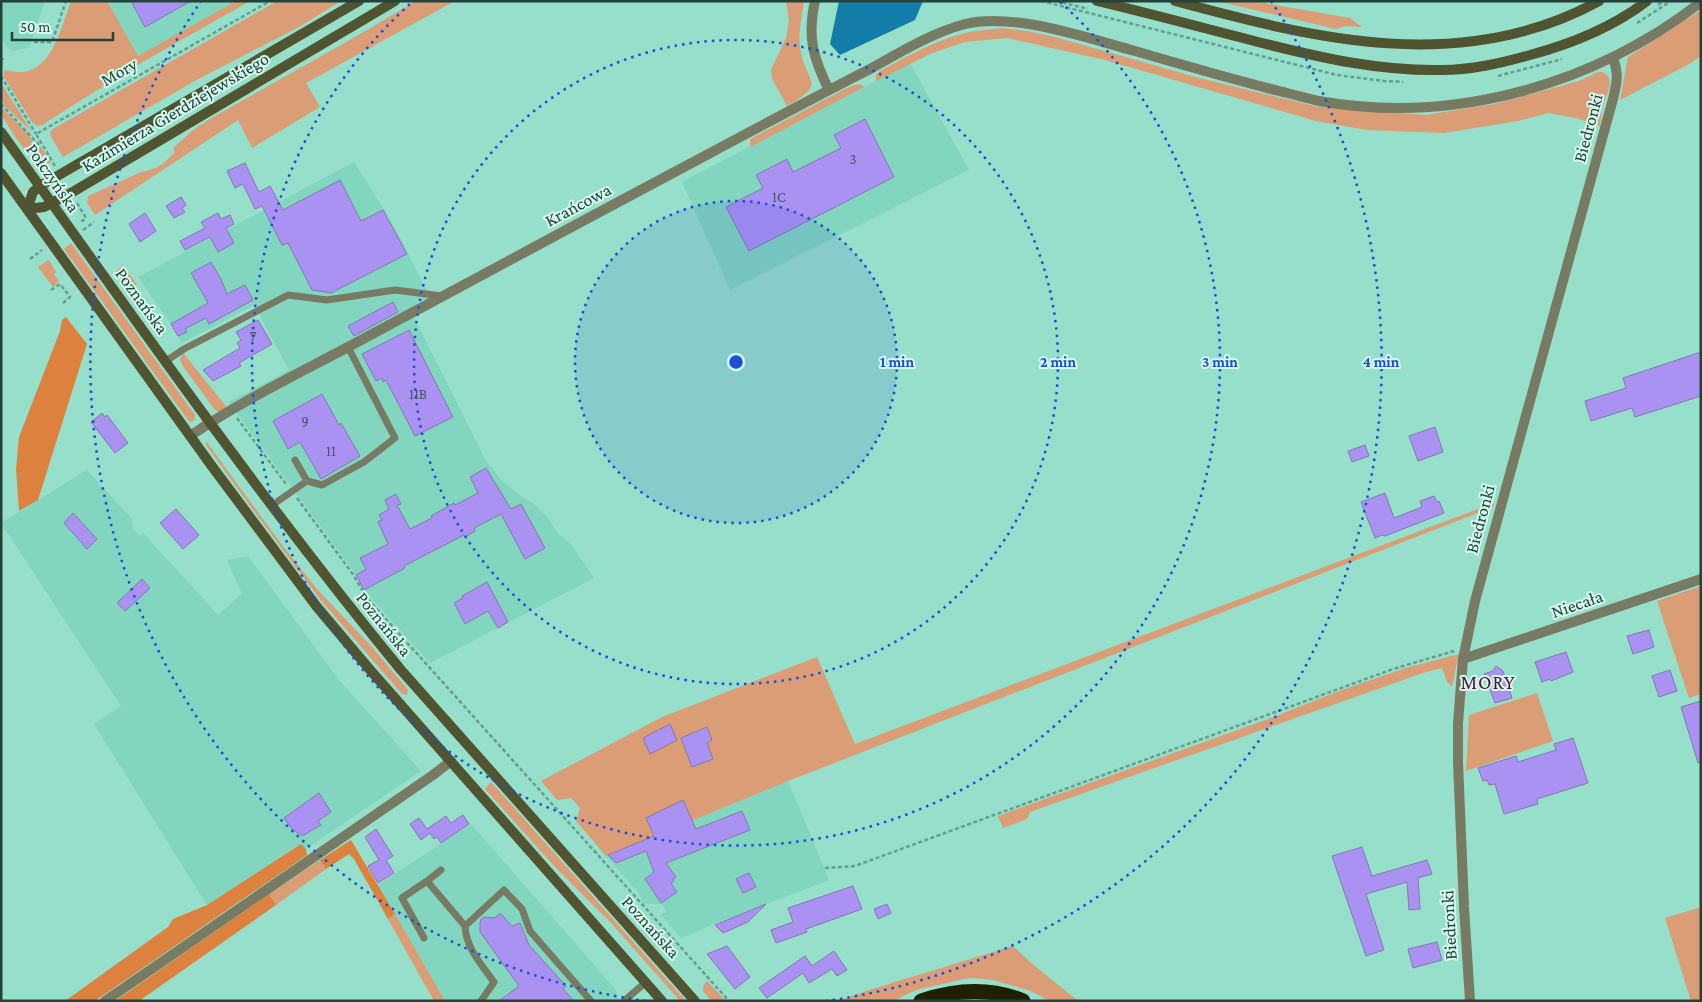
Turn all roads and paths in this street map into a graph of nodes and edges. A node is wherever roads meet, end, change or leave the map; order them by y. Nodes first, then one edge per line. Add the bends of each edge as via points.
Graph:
1 (66, 1) edge
2 (270, 1) edge
3 (359, 1) edge
4 (395, 1) edge
5 (815, 1) edge
6 (1097, 1) edge
7 (1175, 1) edge
8 (1599, 1) edge
9 (1647, 1) edge
10 (1701, 2) edge
11 (34, 42) dead end
12 (3, 58) dead end
13 (1613, 58) junction
14 (1, 66) edge
15 (1, 76) edge
16 (829, 90) junction
17 (1, 104) edge
18 (1, 132) edge
19 (36, 134) junction
20 (41, 142) junction
21 (53, 162) dead end
22 (1, 173) edge
23 (40, 186) junction
24 (52, 204) junction
25 (77, 204) dead end
26 (27, 209) junction
27 (94, 222) dead end
28 (78, 224) dead end
29 (82, 230) dead end
30 (79, 242) joint
31 (51, 290) dead end
32 (443, 296) junction
33 (62, 304) dead end
34 (348, 347) junction
35 (166, 361) junction
36 (232, 410) junction
37 (211, 422) junction
38 (190, 436) junction
39 (295, 460) dead end
40 (307, 481) junction
41 (292, 492) junction
42 (271, 506) junction
43 (1701, 578) edge
44 (1465, 647) junction
45 (1463, 659) junction
46 (451, 761) junction
47 (825, 868) dead end
48 (441, 870) dead end
49 (427, 880) junction
50 (465, 926) junction
51 (424, 938) dead end
52 (646, 982) junction
53 (105, 1001) edge
54 (481, 1001) edge
55 (591, 1001) edge
56 (624, 1001) edge
57 (662, 1001) edge
58 (695, 1001) edge
59 (729, 1001) edge
60 (921, 1001) edge
61 (1023, 1001) edge
62 (1470, 1001) edge

1 - 11 path via 52,42
2 - 19 path, Mory
3 - 23 main road, Kazimierza Gierdziejewskiego
4 - 24 main road, Kazimierza Gierdziejewskiego
5 - 16 street via 811,40 817,66
6 - 9 main road via 1329,60 1379,68 1434,70 1471,68 1550,50 1596,32
7 - 8 main road via 1298,32 1340,39 1422,45 1470,42 1515,33 1541,26
10 - 13 street, Krańcowa
12 - 14 path
13 - 16 street, Krańcowa via 1560,80 1482,100 1419,108 1362,106 1319,101 1028,23 984,21 966,24 916,44
13 - 44 street, Biedronki via 1618,79 1613,99
15 - 19 path
16 - 32 street, Krańcowa
17 - 20 path via 38,144
18 - 23 main road, Połczyńska
19 - 20 path
20 - 21 path
22 - 26 main road
23 - 24 main road, Połczyńska
23 - 26 main road, Kazimierza Gierdziejewskiego via 33,192
24 - 26 main road, Kazimierza Gierdziejewskiego
24 - 30 main road, Połczyńska
25 - 28 path via 88,217
26 - 38 main road
27 - 29 path
30 - 35 main road, Poznańska
31 - 33 path via 60,284 70,297
32 - 34 street, Krańcowa
32 - 35 lane via 395,290 327,300 288,296
34 - 36 street, Krańcowa
34 - 40 lane via 395,438 364,462 322,485
35 - 37 main road, Poznańska
36 - 37 street, Krańcowa
36 - 41 path
37 - 38 street, Krańcowa
37 - 42 main road, Poznańska
38 - 46 main road via 317,607
39 - 40 lane
40 - 41 lane
41 - 42 lane
41 - 59 path via 367,598
42 - 58 main road, Poznańska via 401,670
43 - 45 street, Niecała
44 - 45 street, Biedronki
44 - 47 path via 1393,668 855,866
45 - 62 street, Biedronki via 1458,762
46 - 52 main road
46 - 53 street
48 - 49 lane
49 - 50 lane
49 - 51 lane via 402,898
50 - 54 lane via 470,948 494,982
50 - 55 lane via 504,890 522,909 530,931
52 - 56 lane
52 - 57 main road
60 - 61 highway via 967,991 991,992

